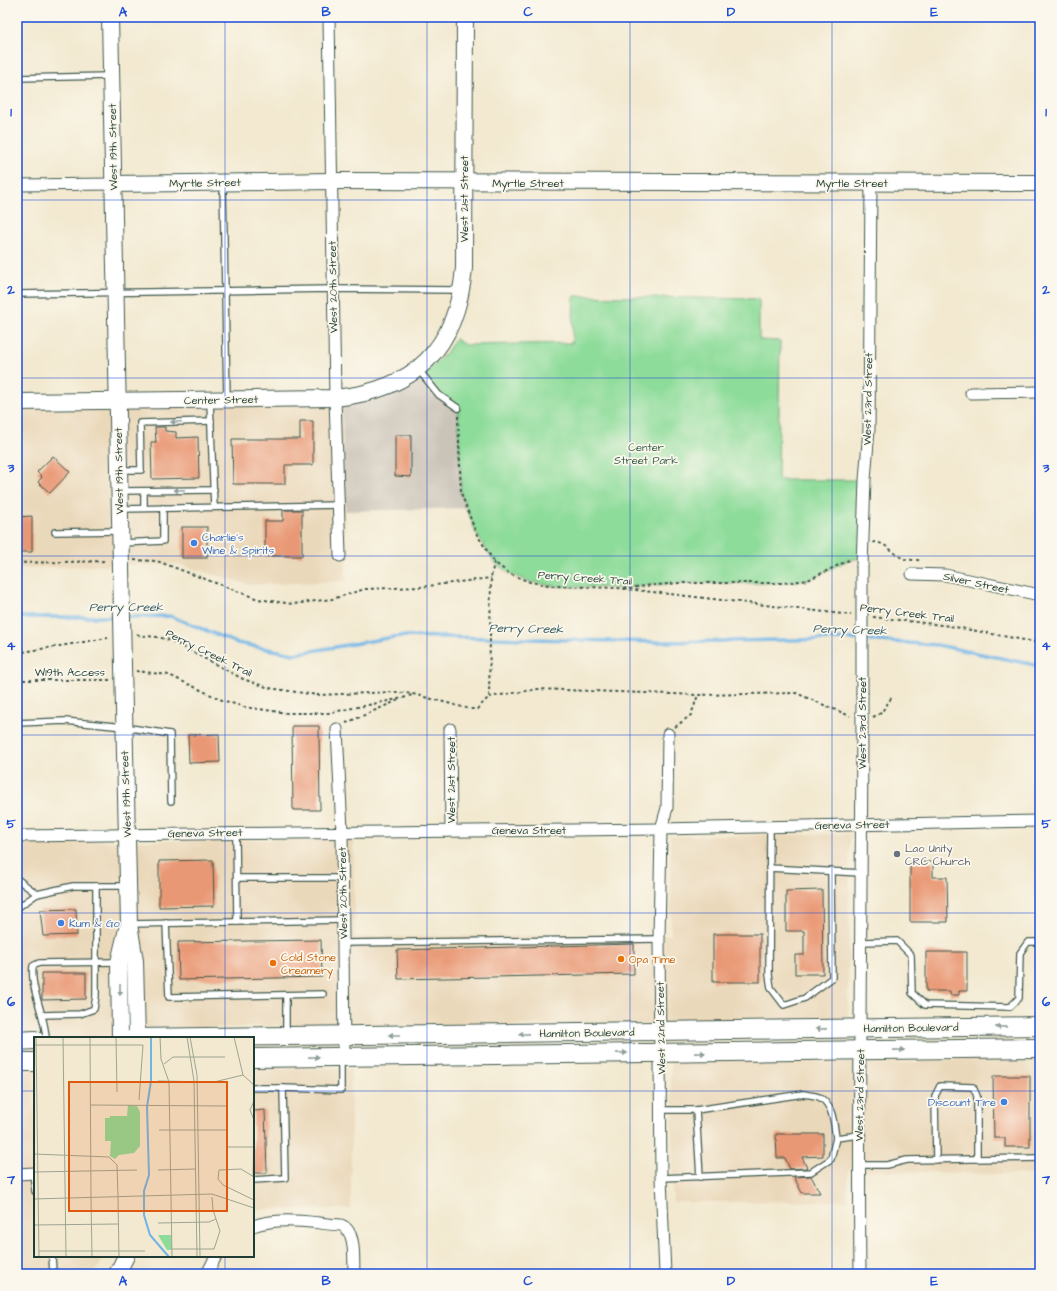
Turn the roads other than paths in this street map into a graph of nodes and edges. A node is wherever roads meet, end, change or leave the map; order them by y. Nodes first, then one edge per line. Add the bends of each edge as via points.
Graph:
1 (110, 17) edge
2 (329, 17) edge
3 (465, 17) edge
4 (111, 76) junction
5 (17, 78) edge
6 (332, 181) junction
7 (223, 182) junction
8 (464, 183) junction
9 (871, 183) junction
10 (1040, 183) edge
11 (113, 184) junction
12 (17, 185) edge
13 (333, 289) junction
14 (225, 290) junction
15 (462, 290) junction
16 (116, 292) junction
17 (17, 294) edge
18 (418, 368) junction
19 (971, 392) dead end
20 (1040, 392) edge
21 (335, 398) junction
22 (227, 399) junction
23 (210, 400) junction
24 (17, 402) edge
25 (118, 402) junction
26 (458, 408) road end
27 (211, 421) junction
28 (119, 470) junction
29 (144, 490) junction
30 (214, 490) junction
31 (119, 491) junction
32 (338, 504) junction
33 (214, 507) junction
34 (144, 508) junction
35 (163, 508) junction
36 (120, 509) junction
37 (55, 532) dead end
38 (120, 537) junction
39 (340, 556) dead end
40 (912, 574) dead end
41 (1040, 595) edge
42 (17, 723) edge
43 (124, 726) junction
44 (337, 729) road end
45 (450, 729) dead end
46 (668, 734) road end
47 (171, 801) dead end
48 (1040, 821) edge
49 (862, 825) junction
50 (770, 826) junction
51 (661, 829) junction
52 (451, 830) junction
53 (342, 832) junction
54 (236, 833) junction
55 (127, 834) junction
56 (17, 836) edge
57 (769, 868) junction
58 (831, 870) junction
59 (861, 873) junction
60 (237, 878) junction
61 (343, 878) junction
62 (17, 879) edge
63 (96, 886) junction
64 (128, 886) junction
65 (37, 894) junction
66 (17, 908) edge
67 (344, 920) junction
68 (238, 922) junction
69 (166, 923) junction
70 (128, 924) junction
71 (660, 939) junction
72 (862, 942) junction
73 (1040, 942) edge
74 (344, 943) junction
75 (96, 962) junction
76 (119, 962) junction
77 (323, 994) dead end
78 (286, 995) junction
79 (43, 1015) junction
80 (1040, 1026) edge
81 (860, 1028) junction
82 (661, 1032) junction
83 (345, 1035) junction
84 (286, 1036) junction
85 (46, 1037) edge
86 (120, 1037) edge
87 (137, 1037) edge
88 (212, 1037) edge
89 (17, 1040) edge
90 (34, 1040) edge
91 (1040, 1048) edge
92 (860, 1051) junction
93 (661, 1053) junction
94 (343, 1057) junction
95 (254, 1058) edge
96 (17, 1062) edge
97 (34, 1062) edge
98 (254, 1088) edge
99 (283, 1088) junction
100 (662, 1110) junction
101 (696, 1110) junction
102 (859, 1134) junction
103 (836, 1138) junction
104 (1040, 1158) edge
105 (977, 1159) junction
106 (936, 1160) junction
107 (859, 1165) junction
108 (34, 1173) edge
109 (17, 1174) edge
110 (700, 1177) junction
111 (662, 1178) junction
112 (254, 1180) edge
113 (254, 1226) edge
114 (52, 1257) edge
115 (118, 1257) edge
116 (125, 1257) edge
117 (215, 1257) edge
118 (117, 1273) edge
119 (53, 1274) edge
120 (206, 1274) edge
121 (354, 1274) edge
122 (665, 1274) edge
123 (860, 1274) edge

1 - 4 main road, West 19th Street
2 - 6 street, West 20th Street
3 - 8 main road, West 21st Street
4 - 5 lane
4 - 11 main road, West 19th Street
6 - 7 main road, Myrtle Street
6 - 8 main road, Myrtle Street
6 - 13 street, West 20th Street
7 - 11 main road, Myrtle Street
7 - 14 lane
8 - 9 main road, Myrtle Street
8 - 15 main road, West 21st Street
9 - 10 main road, Myrtle Street
9 - 49 street, West 23rd Street, bridge via 869,429 862,542
11 - 12 street, Myrtle Street
11 - 16 main road, West 19th Street
13 - 14 lane
13 - 15 lane
13 - 21 street, West 20th Street
14 - 16 lane
14 - 22 lane
15 - 18 main road, West 21st Street via 448,332 431,356
16 - 17 lane
16 - 25 main road, West 19th Street
18 - 21 main road, Center Street via 398,382 377,391
18 - 26 lane via 439,395
19 - 20 street
21 - 22 main road, Center Street
21 - 32 street, West 20th Street
22 - 23 main road, Center Street
23 - 25 main road, Center Street
23 - 27 lane
24 - 25 main road, Center Street
25 - 28 main road, West 19th Street
27 -> 28 lane via 140,423 141,470
27 - 30 lane
28 - 31 main road, West 19th Street
30 -> 29 lane
29 - 31 lane
29 - 34 lane
30 - 33 lane
31 - 36 main road, West 19th Street
32 - 33 lane
32 - 39 street, West 20th Street
33 - 35 lane
34 - 35 lane
34 - 36 lane
35 - 38 lane via 163,540
36 - 38 main road, West 19th Street
37 - 38 lane
38 - 43 main road, West 19th Street, bridge
40 - 41 street, Silver Street via 945,575
42 - 43 lane via 65,721
43 - 47 lane via 170,734
43 - 55 main road, West 19th Street
44 - 53 street, West 20th Street
45 - 52 street, West 21st Street
46 - 51 street, West 22nd Street via 667,808
48 - 49 street, Geneva Street
49 - 50 street, Geneva Street
49 - 59 street, West 23rd Street
50 - 51 street, Geneva Street
50 - 57 lane
51 - 52 street, Geneva Street
51 - 71 street, West 22nd Street
52 - 53 street, Geneva Street
53 - 54 street, Geneva Street
53 - 61 street, West 20th Street
54 - 55 street, Geneva Street
54 - 60 lane
55 - 56 street, Geneva Street
55 - 64 main road, West 19th Street
57 - 58 lane
57 - 58 lane via 769,975 771,988 784,1005 806,998 832,978
58 - 59 lane
59 - 72 street, West 23rd Street
60 - 61 lane
60 - 68 lane
61 - 67 street, West 20th Street
62 - 65 lane
63 - 64 lane
63 - 65 lane via 73,886
63 - 75 lane
64 - 70 main road, West 19th Street
65 - 66 lane
67 - 68 lane
67 - 74 street, West 20th Street
68 - 69 lane
69 - 70 lane
69 - 78 lane via 169,997
70 - 76 main road, West 19th Street
70 - 87 main road, West 19th Street via 135,961
71 - 74 lane
71 - 82 street, West 22nd Street
72 - 73 lane via 897,941 912,955 912,993 925,1005 1010,1007 1020,998 1020,953 1028,942
72 - 81 street, West 23rd Street
74 - 83 street, West 20th Street
75 - 76 lane
75 - 79 lane via 94,1009 80,1014
75 - 79 lane via 39,963 33,966 34,985
76 -> 86 main road, West 19th Street
77 - 78 lane
78 - 84 lane
79 - 85 lane
80 -> 81 main road, Hamilton Boulevard
81 -> 82 main road, Hamilton Boulevard
81 - 92 street, West 23rd Street
82 -> 83 main road, Hamilton Boulevard
82 - 93 street, West 22nd Street
83 - 84 main road, Hamilton Boulevard
83 - 94 street, West 20th Street
84 - 88 main road, Hamilton Boulevard
89 - 90 main road
92 -> 91 main road, Hamilton Boulevard
93 -> 92 main road, Hamilton Boulevard
92 - 102 street, West 23rd Street
94 -> 93 main road, Hamilton Boulevard
93 - 100 street, West 22nd Street
95 -> 94 main road, Hamilton Boulevard
94 - 99 lane via 341,1090
96 - 97 main road
98 - 99 lane
99 - 112 lane via 285,1178
100 - 101 lane
100 - 111 street, West 22nd Street
101 - 103 lane via 802,1094 818,1096 826,1103 833,1117
101 - 110 lane
102 - 103 lane
102 - 107 street, West 23rd Street
103 - 110 lane via 831,1159 811,1172
104 - 105 lane
105 - 106 lane
105 - 106 lane via 977,1096 973,1087 940,1086 935,1096
106 - 107 lane
107 - 123 street, West 23rd Street
108 - 109 street
110 - 111 lane
111 - 122 street, West 22nd Street
113 - 121 street via 278,1220 346,1227 350,1234
114 - 119 lane
115 - 118 main road
116 - 118 main road
117 - 120 street

